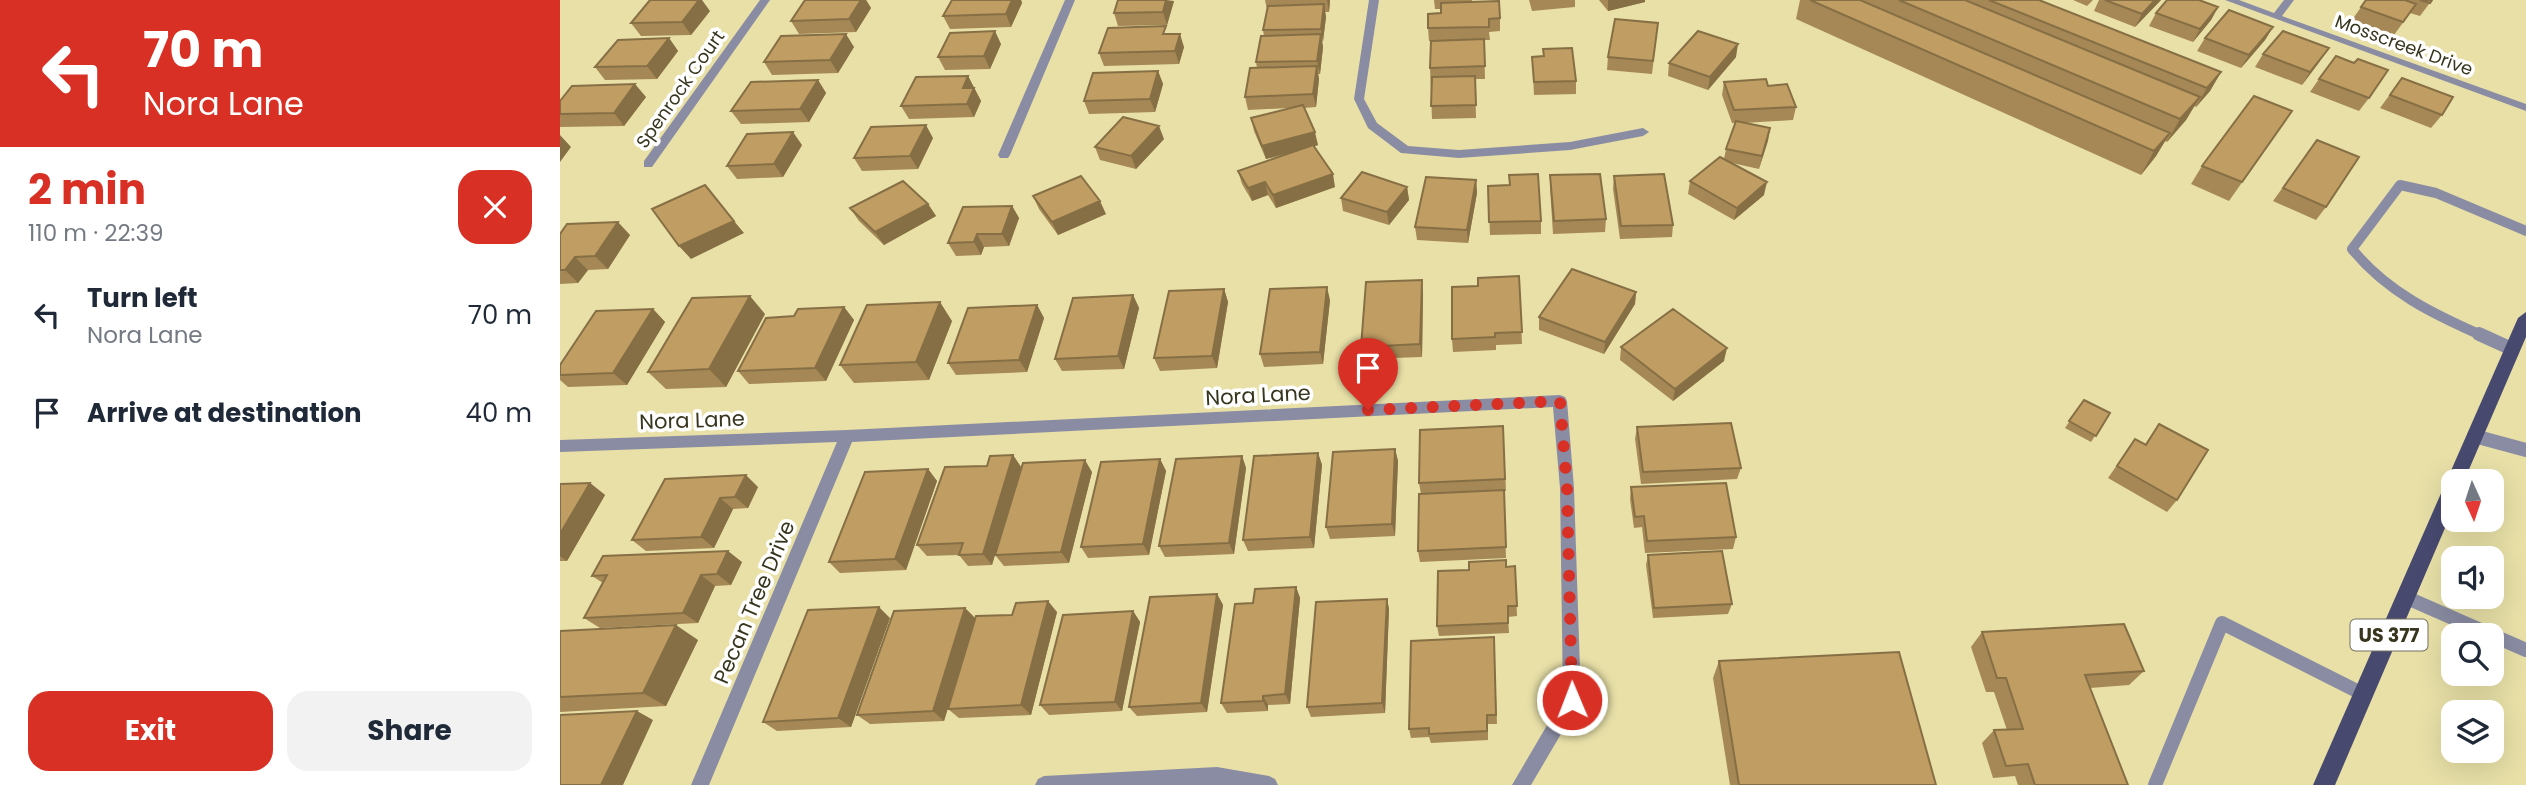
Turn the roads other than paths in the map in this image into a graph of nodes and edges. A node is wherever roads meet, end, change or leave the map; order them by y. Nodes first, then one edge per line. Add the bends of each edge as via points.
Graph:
1 (765, 0) edge
2 (1070, 0) edge
3 (1374, 0) edge
4 (2230, 0) edge
5 (2289, 0) edge
6 (2276, 17) junction
7 (2526, 108) edge
8 (1643, 132) dead end
9 (1004, 155) dead end
10 (648, 164) dead end
11 (2526, 231) edge
12 (2526, 318) edge
13 (2512, 349) junction
14 (847, 436) junction
15 (2474, 436) junction
16 (560, 446) edge
17 (2526, 450) edge
18 (2460, 469) edge
19 (2441, 513) edge
20 (2405, 597) junction
21 (2526, 650) edge
22 (2363, 695) junction
23 (700, 785) edge
24 (1044, 785) edge
25 (1269, 785) edge
26 (1521, 785) edge
27 (2155, 785) edge
28 (2324, 785) edge

1 - 10 street, Spenrock Court
2 - 9 street
3 - 8 street via 1359,99 1372,125 1405,150 1459,154 1570,146
4 - 6 street, Mosscreek Drive
5 - 6 street
6 - 7 street, Mosscreek Drive
11 - 13 lane via 2436,193 2400,185 2352,249 2367,270 2393,291
12 - 13 main road, US 377
13 - 15 main road, US 377
14 - 16 street, Nora Lane
14 - 23 street, Pecan Tree Drive
14 - 26 street, Nora Lane via 1560,401 1567,488 1572,700
15 - 17 lane
15 - 18 main road, US 377
19 - 20 main road, US 377
20 - 21 lane
20 - 22 main road, US 377
22 - 27 lane via 2222,622
22 - 28 main road, US 377
24 - 25 street via 1217,776

